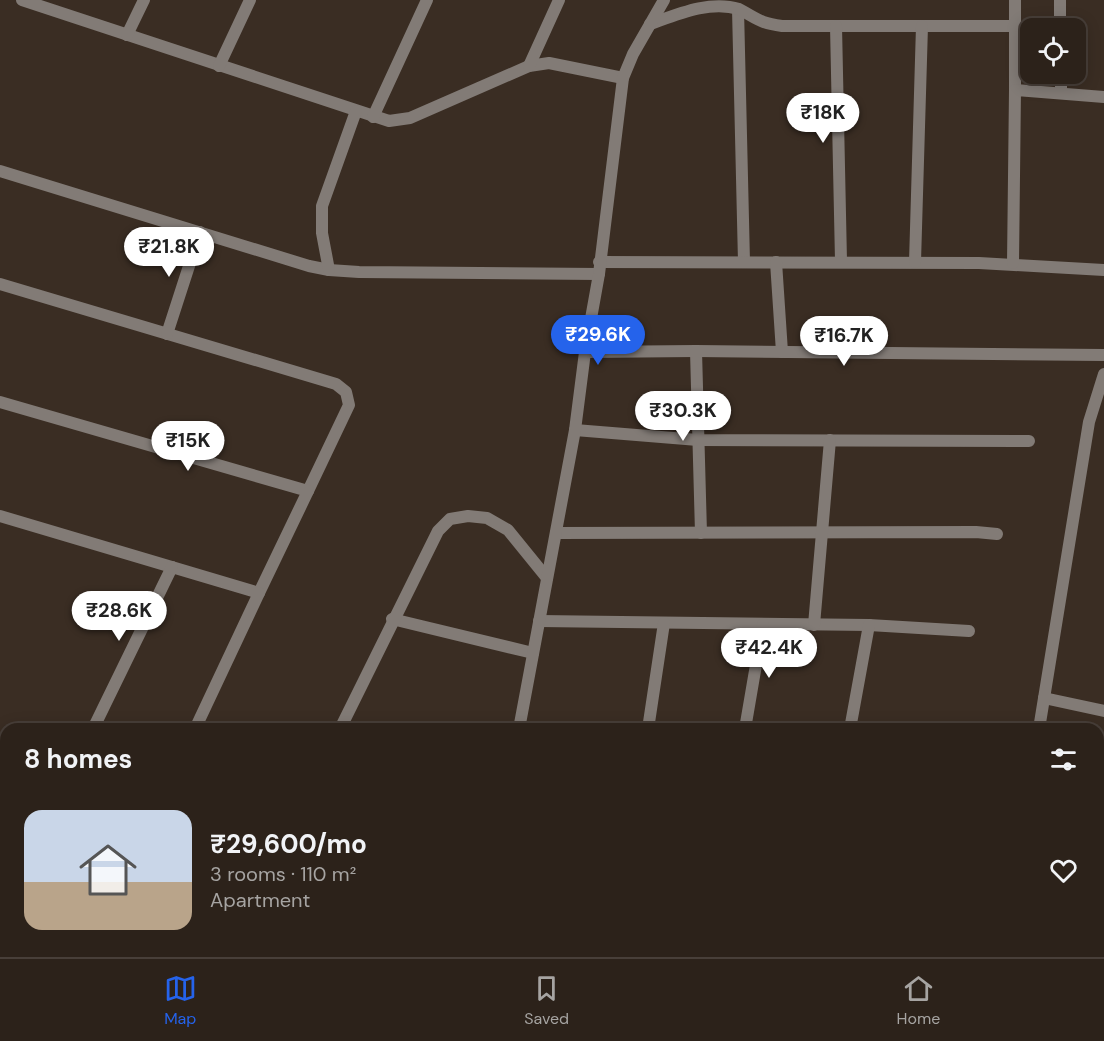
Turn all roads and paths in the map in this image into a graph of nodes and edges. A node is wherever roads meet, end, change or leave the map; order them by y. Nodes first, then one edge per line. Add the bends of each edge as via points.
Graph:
1 (22, 0) edge
2 (144, 0) edge
3 (250, 0) edge
4 (428, 0) edge
5 (559, 0) edge
6 (664, 0) edge
7 (1015, 0) edge
8 (1060, 0) edge
9 (738, 9) junction
10 (1060, 18) edge
11 (650, 24) junction
12 (836, 26) junction
13 (922, 26) junction
14 (1015, 27) junction
15 (127, 35) junction
16 (219, 66) junction
17 (529, 66) junction
18 (623, 78) junction
19 (1061, 84) edge
20 (1016, 90) junction
21 (1061, 93) junction
22 (1104, 97) edge
23 (356, 111) junction
24 (373, 117) junction
25 (0, 171) edge
26 (200, 232) junction
27 (841, 261) junction
28 (744, 262) junction
29 (776, 262) junction
30 (915, 262) junction
31 (1013, 263) junction
32 (599, 268) junction
33 (329, 270) junction
34 (1104, 270) edge
35 (0, 284) edge
36 (167, 333) junction
37 (696, 351) junction
38 (585, 352) junction
39 (782, 352) junction
40 (1104, 355) edge
41 (1104, 374) edge
42 (0, 402) edge
43 (575, 430) junction
44 (698, 440) junction
45 (830, 440) junction
46 (1029, 441) dead end
47 (309, 491) junction
48 (0, 516) edge
49 (700, 532) junction
50 (822, 532) junction
51 (556, 533) junction
52 (997, 534) dead end
53 (172, 567) junction
54 (547, 578) junction
55 (259, 593) junction
56 (392, 619) junction
57 (539, 621) junction
58 (664, 623) junction
59 (763, 624) junction
60 (814, 625) junction
61 (869, 625) junction
62 (969, 631) dead end
63 (533, 653) junction
64 (1044, 698) junction
65 (1104, 711) edge
66 (96, 723) edge
67 (198, 723) edge
68 (345, 723) edge
69 (520, 723) edge
70 (649, 723) edge
71 (746, 723) edge
72 (851, 723) edge
73 (1040, 723) edge

1 - 15 street
2 - 15 street
3 - 16 street
4 - 24 street
5 - 17 street
6 - 11 street
7 - 14 street
8 - 10 street
9 - 11 street via 706,3
9 - 12 street via 766,24
9 - 28 street
11 - 18 street
12 - 13 street
12 - 27 street
13 - 14 street
13 - 30 street
14 - 20 street
15 - 16 street
16 - 23 street
17 - 18 street via 549,63
17 - 24 street via 410,118 389,121
18 - 32 street
19 - 21 street
20 - 21 street
20 - 31 street
21 - 22 street
23 - 24 street
23 - 33 street via 322,206
25 - 26 street
26 - 33 street
26 - 36 street
27 - 29 street
27 - 30 street
28 - 29 street
28 - 32 street
29 - 39 street
30 - 31 street
31 - 34 street
32 - 33 street
32 - 38 street
35 - 36 street
36 - 47 street via 336,384 346,392 349,405
37 - 38 street
37 - 39 street
37 - 44 street
38 - 43 street
39 - 40 street
41 - 64 street via 1089,422
42 - 47 street
43 - 44 street
43 - 51 street
44 - 45 street
44 - 49 street
45 - 46 street
45 - 50 street
47 - 55 street
48 - 53 street
49 - 50 street
49 - 51 street
50 - 52 street
50 - 60 street
51 - 54 street
53 - 55 street
53 - 66 street
54 - 56 street via 508,530 487,518 450,519 438,531
54 - 57 street
55 - 67 street
56 - 63 street
56 - 68 street
57 - 58 street
57 - 63 street
58 - 59 street
58 - 70 street
59 - 60 street
59 - 71 street
60 - 61 street
61 - 62 street
61 - 72 street
63 - 69 street
64 - 65 street
64 - 73 street

